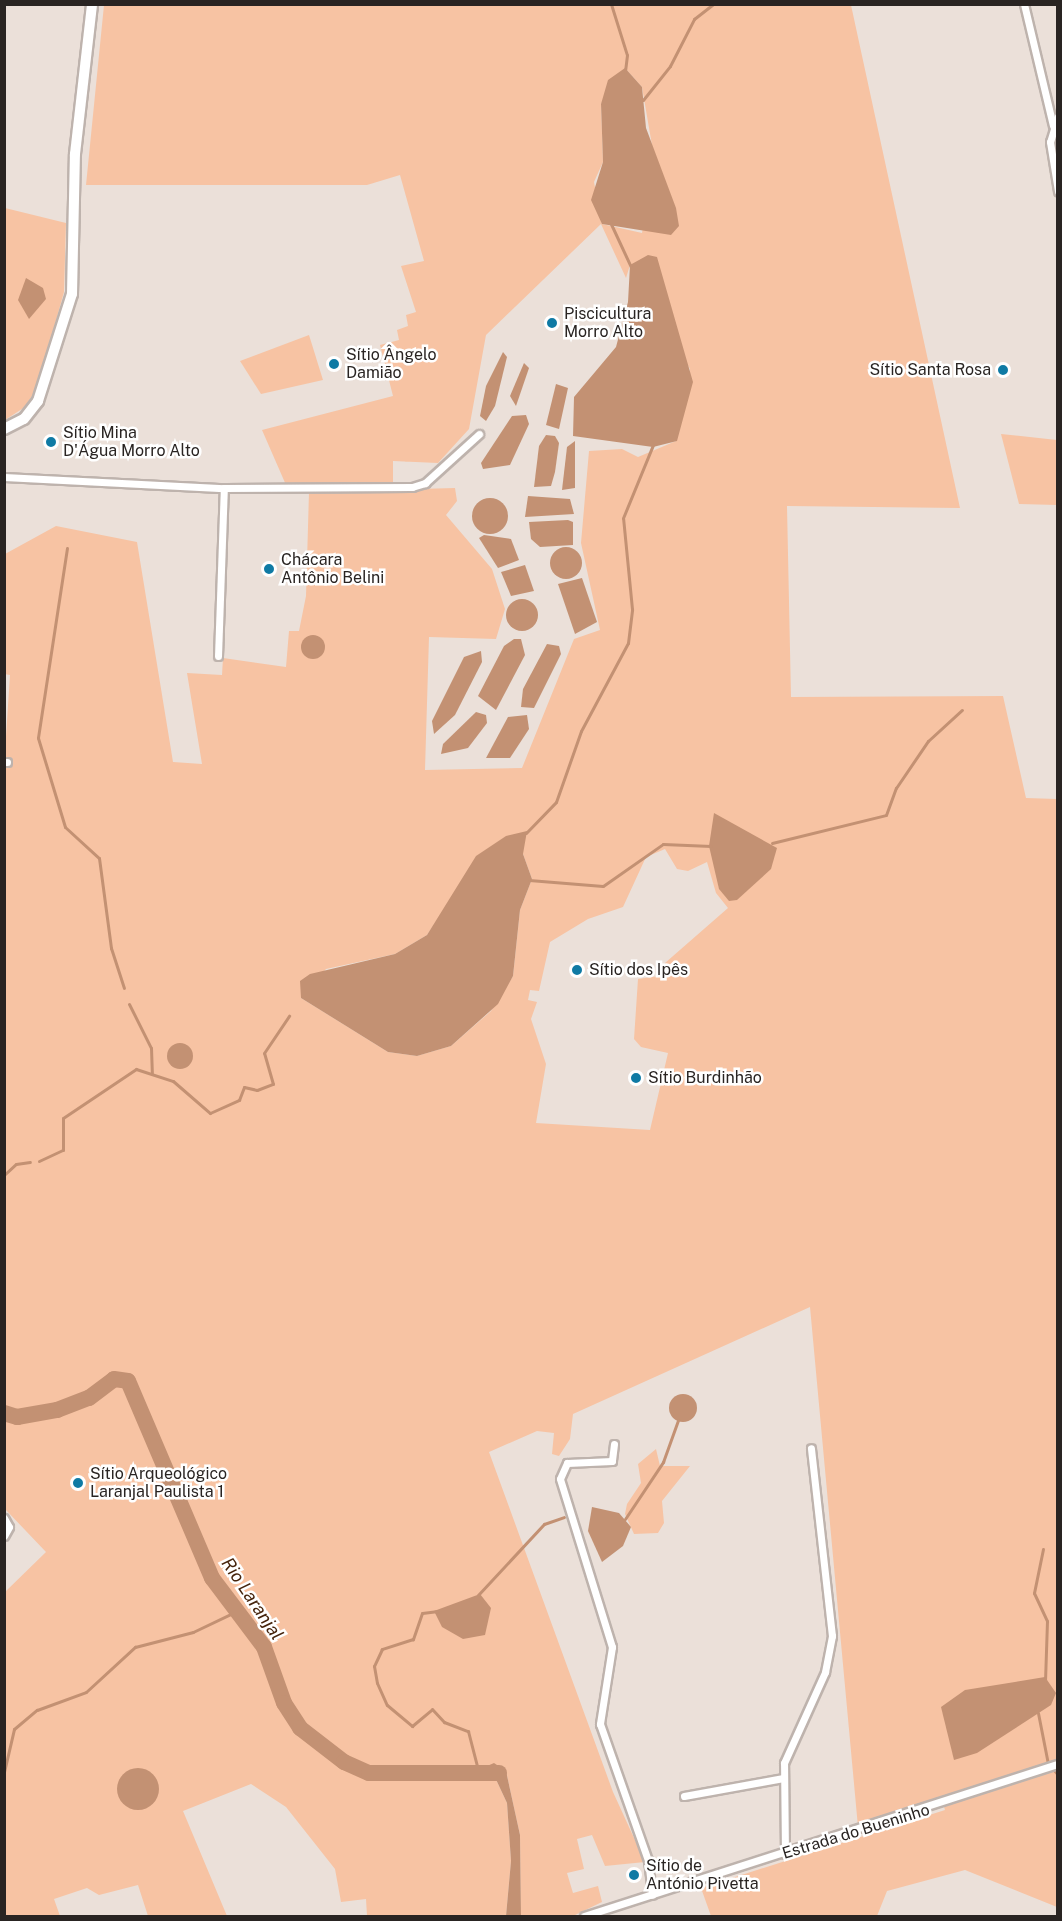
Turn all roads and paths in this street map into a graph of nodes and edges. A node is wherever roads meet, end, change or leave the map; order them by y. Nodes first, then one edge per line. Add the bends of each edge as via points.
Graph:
1 (93, 4) edge
2 (1024, 4) edge
3 (1058, 116) edge
4 (1053, 126) junction
5 (1058, 191) edge
6 (4, 429) edge
7 (479, 434) dead end
8 (4, 477) edge
9 (224, 488) junction
10 (218, 656) dead end
11 (614, 1444) dead end
12 (811, 1448) dead end
13 (4, 1518) edge
14 (4, 1536) edge
15 (1058, 1764) edge
16 (783, 1778) junction
17 (684, 1796) dead end
18 (785, 1854) junction
19 (652, 1895) junction
20 (584, 1917) edge

1 - 6 main road via 75,154 72,294 43,391 24,419
2 - 4 street
3 - 4 street
4 - 5 street
7 - 9 street via 418,486
8 - 9 street
9 - 10 street
11 - 19 street via 612,1461 567,1463 560,1479 612,1647 600,1724 648,1860
12 - 16 street via 832,1636 825,1672 788,1750
13 - 14 street via 9,1527
15 - 18 street, Estrada do Bueninho
16 - 17 street
16 - 18 street
18 - 19 street, Estrada do Bueninho
19 - 20 street, Estrada do Bueninho

